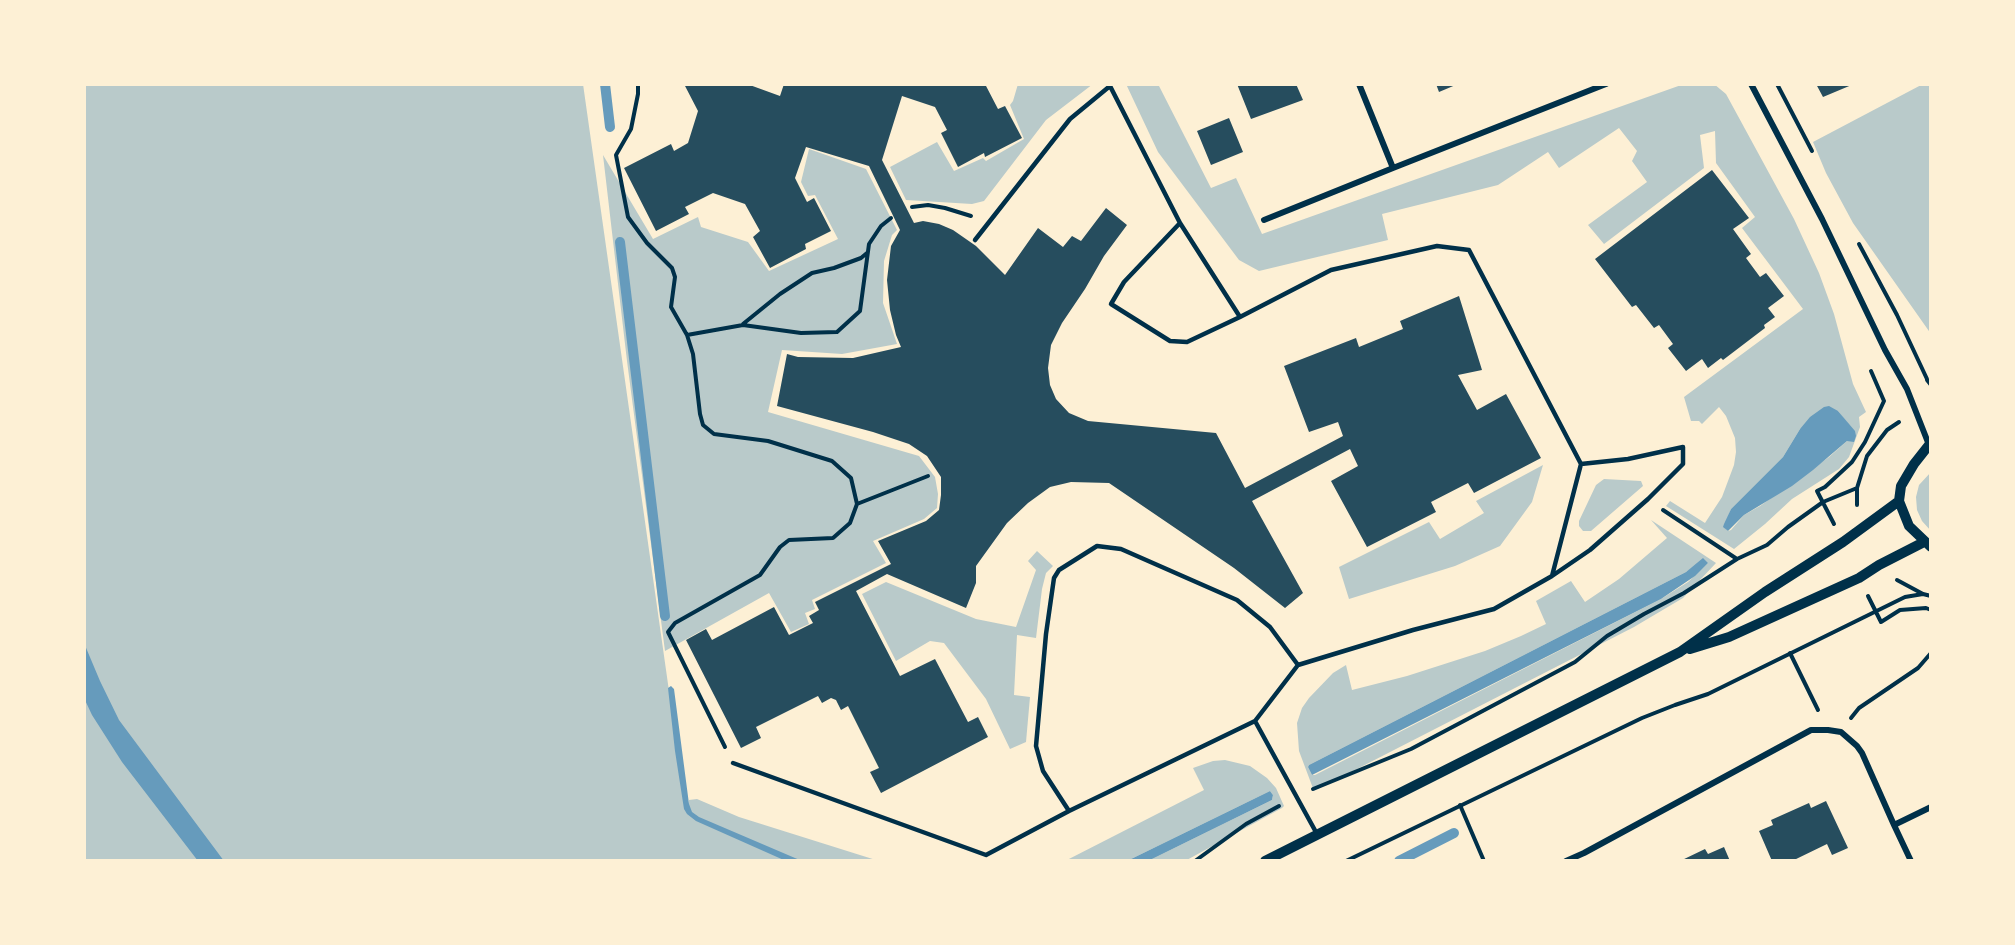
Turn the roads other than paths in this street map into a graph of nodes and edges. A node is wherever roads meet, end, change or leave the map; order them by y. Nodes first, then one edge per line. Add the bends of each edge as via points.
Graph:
1 (1359, 84) edge
2 (1606, 84) edge
3 (1750, 84) edge
4 (1393, 168) junction
5 (1264, 220) dead end
6 (1180, 223) junction
7 (975, 240) dead end
8 (1240, 317) junction
9 (1930, 446) edge
10 (1581, 464) junction
11 (1899, 501) junction
12 (1928, 544) edge
13 (1552, 576) junction
14 (1680, 652) junction
15 (1298, 665) junction
16 (1255, 721) junction
17 (733, 764) road end
18 (1931, 807) edge
19 (1069, 811) junction
20 (1894, 825) junction
21 (1318, 835) junction
22 (1584, 853) junction
23 (1265, 861) edge
24 (1566, 861) edge
25 (1588, 861) edge
26 (1911, 861) edge

1 - 4 street
2 - 4 street
3 - 9 street via 1908,389
4 - 5 street
6 - 7 lane via 1110,86 1070,119
6 - 8 lane
6 - 8 lane via 1124,282 1111,304 1170,341 1187,342
8 - 10 lane via 1331,270 1437,246 1469,250
9 - 11 street via 1901,486
10 - 13 lane
10 - 13 lane via 1683,447 1683,464 1648,500 1590,550
11 - 12 street via 1909,526
11 - 14 street
12 - 14 street via 1737,633
13 - 15 lane via 1494,609
14 - 21 street
15 - 16 lane
15 - 19 lane via 1270,627 1237,600 1120,549 1097,546 1059,570 1054,578 1046,634 1036,746 1043,771
16 - 19 lane
16 - 21 lane
17 - 19 lane via 986,855
18 - 20 street
20 - 22 street via 1862,753 1841,732 1811,730
20 - 26 street
21 - 23 street
22 - 24 street
22 - 25 street

